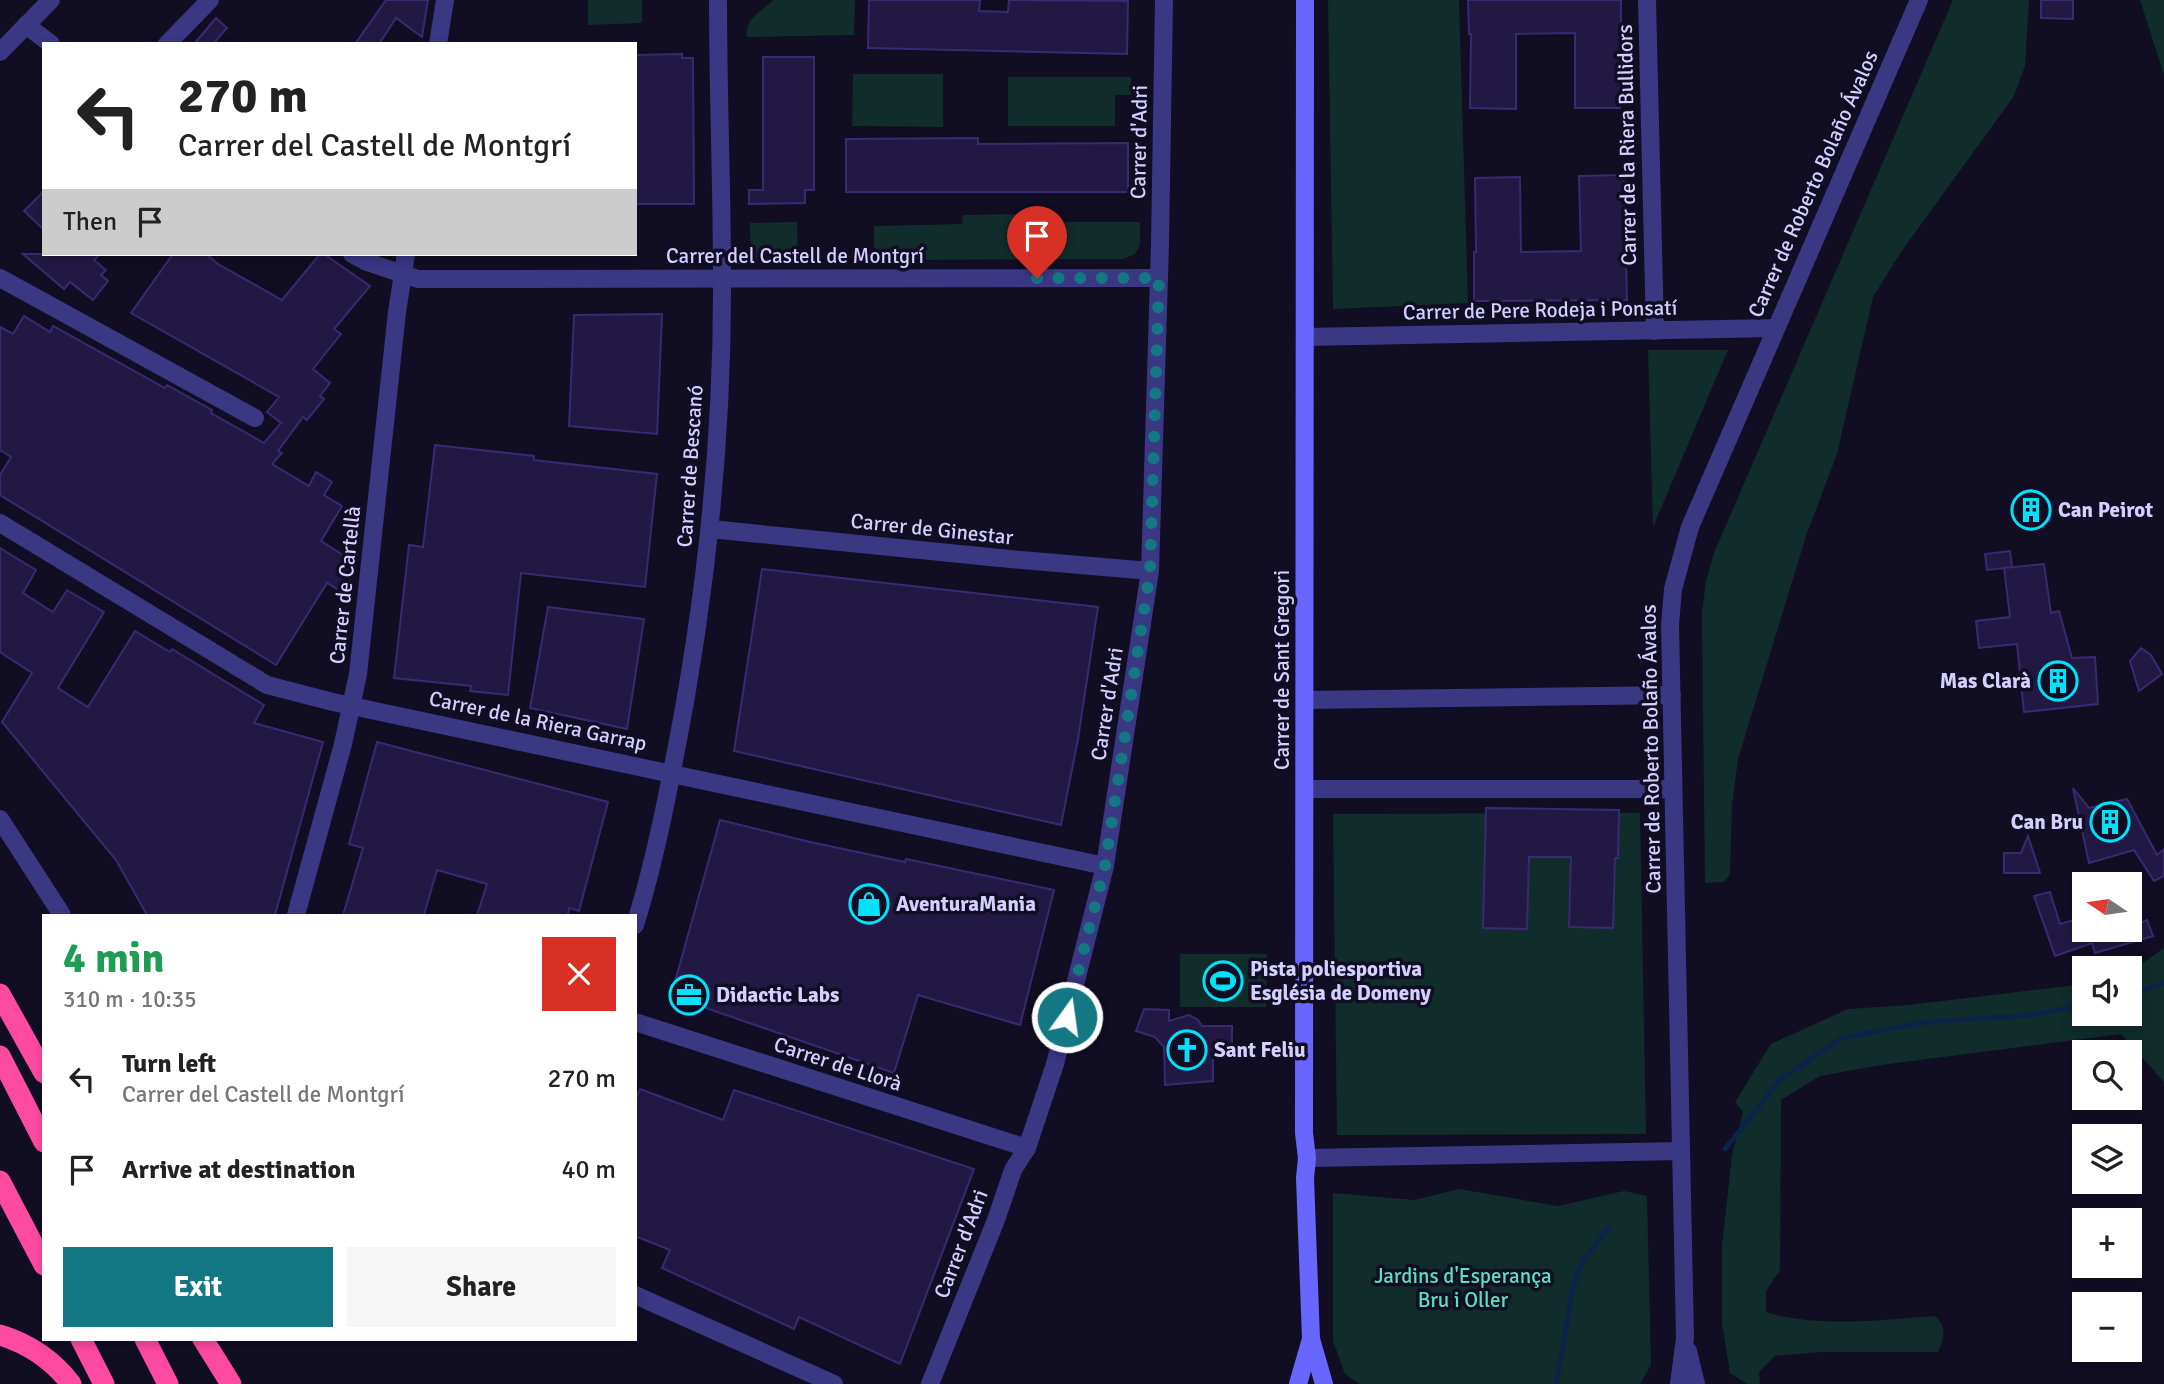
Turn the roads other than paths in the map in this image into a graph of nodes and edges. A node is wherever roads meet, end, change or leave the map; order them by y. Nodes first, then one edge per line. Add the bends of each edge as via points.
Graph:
1 (51, 0) edge
2 (210, 0) edge
3 (445, 0) edge
4 (1164, 0) edge
5 (1305, 0) edge
6 (1647, 0) edge
7 (1919, 0) edge
8 (719, 1) edge
9 (26, 25) junction
10 (48, 42) edge
11 (169, 42) edge
12 (438, 42) edge
13 (0, 52) edge
14 (356, 256) edge
15 (406, 256) edge
16 (403, 274) junction
17 (0, 278) edge
18 (1159, 278) junction
19 (722, 279) junction
20 (1775, 328) junction
21 (1655, 331) junction
22 (1306, 337) junction
23 (255, 418) dead end
24 (0, 523) edge
25 (710, 529) junction
26 (1150, 571) junction
27 (1672, 695) junction
28 (1306, 701) junction
29 (351, 705) junction
30 (672, 773) junction
31 (1305, 789) junction
32 (1673, 789) junction
33 (0, 819) edge
34 (1105, 866) junction
35 (61, 914) edge
36 (296, 914) edge
37 (637, 917) edge
38 (0, 994) edge
39 (637, 1023) edge
40 (0, 1056) edge
41 (42, 1069) edge
42 (42, 1138) edge
43 (1027, 1149) junction
44 (1680, 1151) junction
45 (1307, 1158) junction
46 (0, 1181) edge
47 (42, 1261) edge
48 (637, 1296) edge
49 (0, 1335) edge
50 (1685, 1338) junction
51 (1311, 1339) junction
52 (82, 1341) edge
53 (146, 1341) edge
54 (205, 1341) edge
55 (71, 1384) edge
56 (104, 1384) edge
57 (168, 1384) edge
58 (231, 1384) edge
59 (834, 1384) edge
60 (930, 1384) edge
61 (1298, 1384) edge
62 (1324, 1384) edge
63 (1679, 1384) edge
64 (1696, 1384) edge

1 - 9 street
2 - 11 street
3 - 12 street
4 - 18 street, Carrer d'Adri
5 - 22 main road, Carrer de Sant Gregori
6 - 21 street, Carrer de la Riera Bullidors
7 - 20 street, Carrer de Roberto Bolaño Ávalos
8 - 19 street, Carrer de Bescanó
9 - 10 street
9 - 13 street
14 - 16 street, Carrer del Castell de Montgrí
15 - 16 street, Carrer de Cartellà
16 - 19 street, Carrer del Castell de Montgrí via 418,279
16 - 29 street, Carrer de Cartellà
17 - 23 street
18 - 19 street, Carrer del Castell de Montgrí
18 - 26 street, Carrer d'Adri
19 - 25 street, Carrer de Bescanó
20 - 21 street, Carrer de Pere Rodeja i Ponsatí
20 - 27 street, Carrer de Roberto Bolaño Ávalos via 1681,552 1671,610
21 - 22 street, Carrer de Pere Rodeja i Ponsatí
22 - 28 main road, Carrer de Sant Gregori
24 - 29 street, Carrer de la Riera Garrap via 267,685
25 - 26 street, Carrer de Ginestar
25 - 30 street, Carrer de Bescanó via 692,672
26 - 34 street, Carrer d'Adri
27 - 28 street
27 - 32 street, Carrer de Roberto Bolaño Ávalos
28 - 31 main road, Carrer de Sant Gregori
29 - 30 street, Carrer de la Riera Garrap
29 - 36 street, Carrer de Cartellà
30 - 34 street, Carrer de la Riera Garrap
30 - 37 street, Carrer de Bescanó
31 - 32 street
31 - 45 main road, Carrer de Sant Gregori
32 - 44 street, Carrer de Roberto Bolaño Ávalos
33 - 35 street
34 - 43 street, Carrer d'Adri via 1055,1064
38 - 41 highway
39 - 43 street, Carrer de Llorà
40 - 42 highway
43 - 60 street, Carrer d'Adri via 1013,1170
44 - 45 street
44 - 50 street, Carrer de Roberto Bolaño Ávalos
45 - 51 main road, Carrer de Sant Gregori
46 - 47 highway
48 - 59 street
49 - 55 highway via 37,1350
50 - 63 street, Carrer de Roberto Bolaño Ávalos
50 - 64 street, Carrer de Roberto Bolaño Ávalos
51 - 61 main road, Carrer de Sant Gregori
51 - 62 main road, Carrer de Sant Gregori
52 - 56 highway
53 - 57 highway
54 - 58 highway

